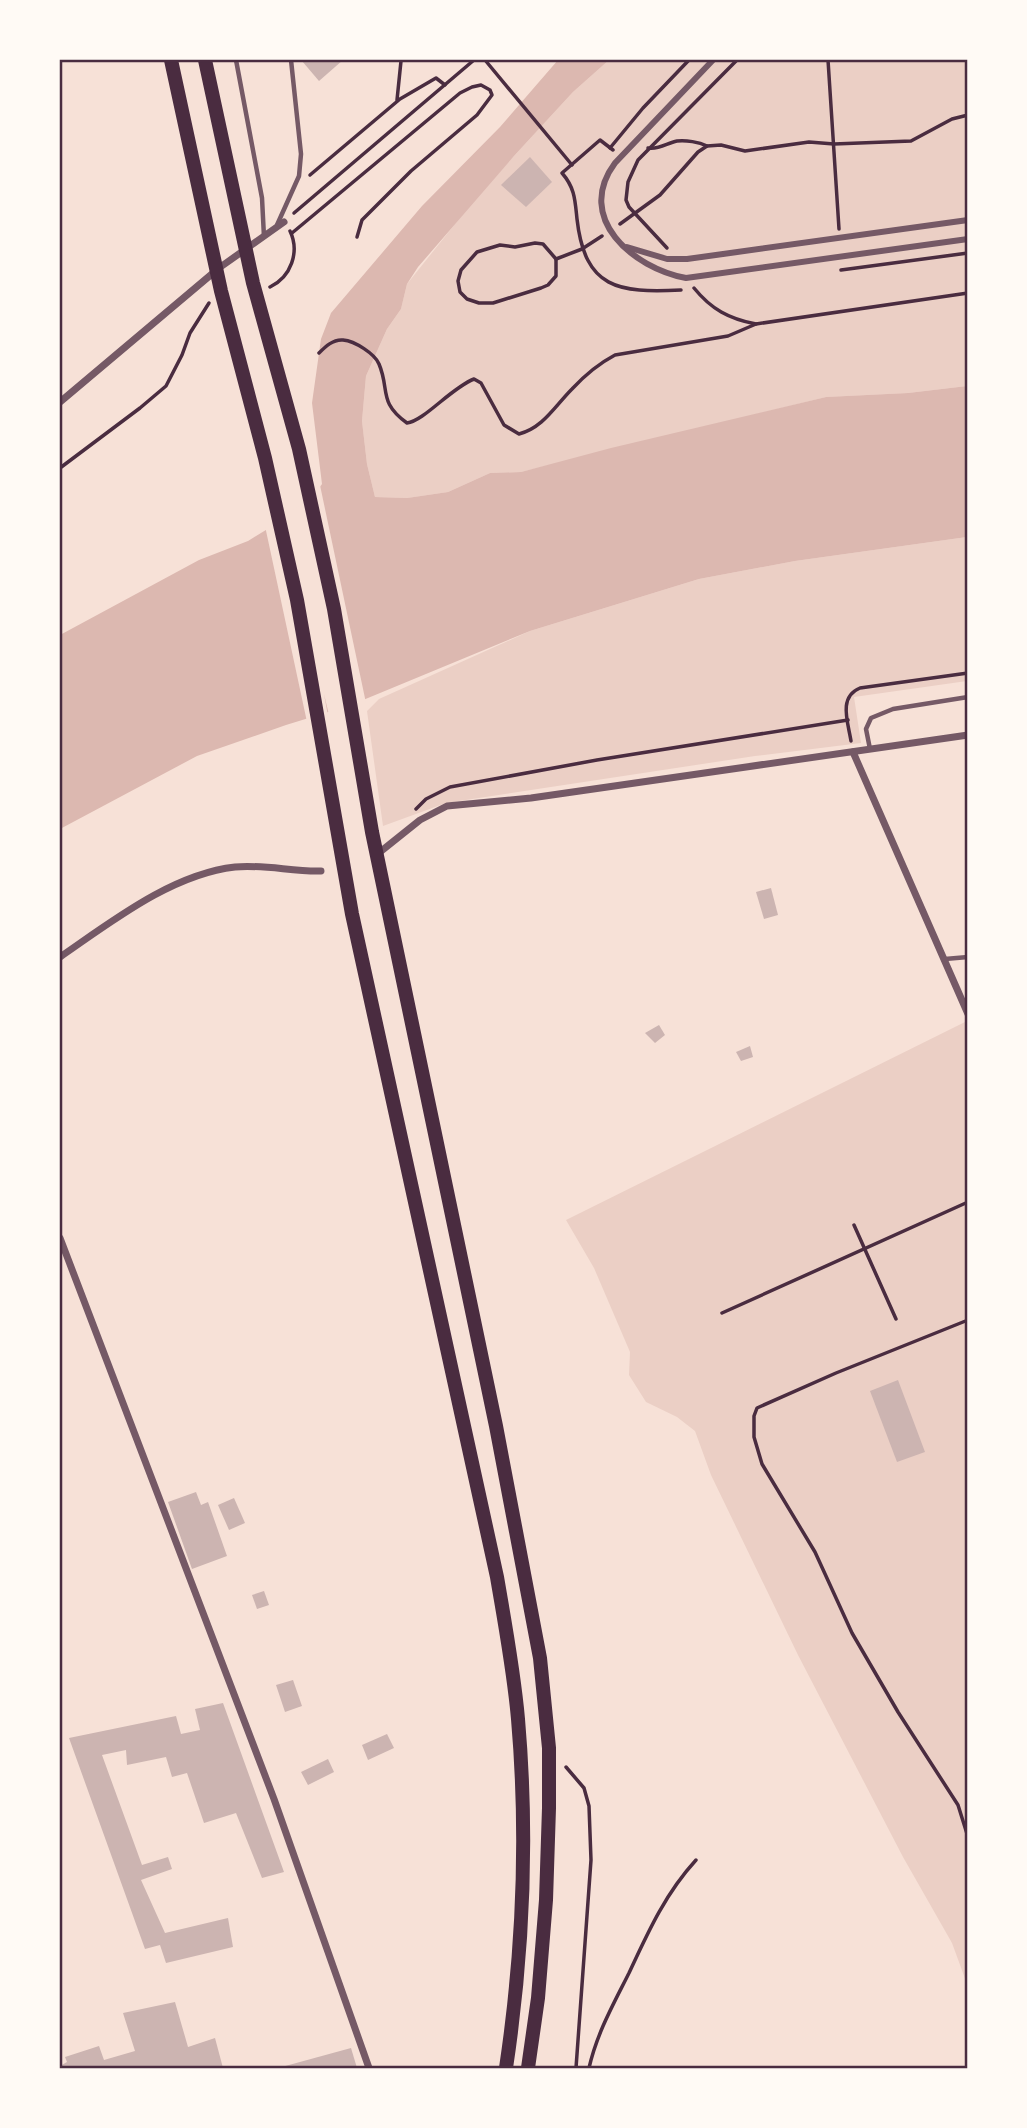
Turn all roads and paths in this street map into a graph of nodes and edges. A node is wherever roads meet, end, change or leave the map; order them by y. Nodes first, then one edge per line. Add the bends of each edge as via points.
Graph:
1 (171, 60) edge
2 (205, 60) edge
3 (236, 60) edge
4 (291, 60) edge
5 (474, 60) edge
6 (485, 60) edge
7 (689, 60) edge
8 (713, 60) edge
9 (737, 60) edge
10 (828, 60) edge
11 (401, 61) edge
12 (445, 85) junction
13 (397, 102) junction
14 (968, 115) edge
15 (635, 142) junction
16 (834, 144) junction
17 (707, 146) junction
18 (610, 148) junction
19 (650, 149) junction
20 (621, 157) junction
21 (572, 164) junction
22 (293, 190) junction
23 (297, 210) dead end
24 (634, 214) junction
25 (968, 220) edge
26 (284, 222) joint
27 (276, 227) junction
28 (291, 233) junction
29 (264, 237) junction
30 (356, 237) dead end
31 (840, 238) junction
32 (968, 239) edge
33 (623, 246) junction
34 (582, 249) junction
35 (968, 253) edge
36 (556, 259) junction
37 (675, 260) junction
38 (833, 271) dead end
39 (264, 289) dead end
40 (702, 289) dead end
41 (681, 290) dead end
42 (968, 293) edge
43 (214, 299) dead end
44 (756, 324) junction
45 (320, 353) dead end
46 (60, 402) edge
47 (60, 468) edge
48 (968, 673) edge
49 (968, 698) edge
50 (848, 720) junction
51 (968, 735) edge
52 (870, 750) junction
53 (853, 752) junction
54 (420, 820) junction
55 (380, 852) dead end
56 (321, 872) dead end
57 (60, 957) edge
58 (968, 957) edge
59 (944, 959) junction
60 (968, 1014) edge
61 (968, 1202) edge
62 (854, 1225) dead end
63 (60, 1238) edge
64 (864, 1249) junction
65 (722, 1313) dead end
66 (896, 1319) dead end
67 (968, 1320) edge
68 (565, 1767) dead end
69 (968, 1838) edge
70 (696, 1860) dead end
71 (369, 2068) edge
72 (506, 2068) edge
73 (528, 2068) edge
74 (576, 2068) edge
75 (589, 2068) edge

1 - 72 highway via 221,291 297,600 352,914 497,1577 518,1718 522,1808 517,1981
2 - 73 highway via 253,283 299,449 334,609 372,832 541,1658 550,1808 538,1998
3 - 29 lane via 262,198
4 - 22 lane via 301,154
5 - 12 path
6 - 21 path
7 - 18 path
8 - 15 street
9 - 19 path
10 - 16 path
11 - 13 path
12 - 13 path via 436,78
12 - 23 path
13 - 22 path
14 - 16 path via 911,141
15 - 19 path
15 - 20 street
16 - 17 path via 797,143 746,151
16 - 31 path
17 - 19 path via 678,141
17 - 24 path via 660,195
18 - 20 path
18 - 21 path via 600,140
19 - 24 path via 638,160 628,182 626,200
20 - 33 street via 606,176 600,195 602,216
21 - 34 path via 562,173 573,188
22 - 27 lane
24 - 37 path
25 - 31 street
26 - 27 street
26 - 28 path
27 - 29 street
28 - 30 path via 460,93 481,85 490,90 492,95 477,115 362,220
28 - 39 path via 295,248 291,265 281,280
29 - 46 street via 219,268
31 - 37 street
32 - 33 street via 686,278 651,266
33 - 37 street
34 - 36 path
34 - 41 path via 591,268 615,286
35 - 38 path
36 - 36 path via 543,244 488,248 477,252 461,270 460,292 479,303 513,298 548,285 556,276
40 - 44 path via 694,289 718,311
42 - 44 path
43 - 47 path via 190,332 166,386
44 - 45 path via 728,336 615,355 584,376 539,425 519,434 504,425 481,383 474,379 415,422 407,423 386,399 379,363 368,352 343,340
48 - 50 path via 852,691 846,706
49 - 52 lane via 893,709 872,718 866,729
50 - 53 path
50 - 54 path via 450,787 418,806 415,814
51 - 52 street
52 - 53 street
53 - 54 street via 447,806
53 - 59 street
54 - 55 street
56 - 57 street via 236,867 210,872 149,896
58 - 59 lane
59 - 60 street
61 - 64 path
62 - 64 path
63 - 71 street via 274,1800
64 - 65 path
64 - 66 path
67 - 69 path via 757,1408 754,1437 762,1464 815,1552 852,1633 958,1805
68 - 74 path via 584,1788 591,1860
70 - 75 path via 667,1896 639,1947 596,2040

